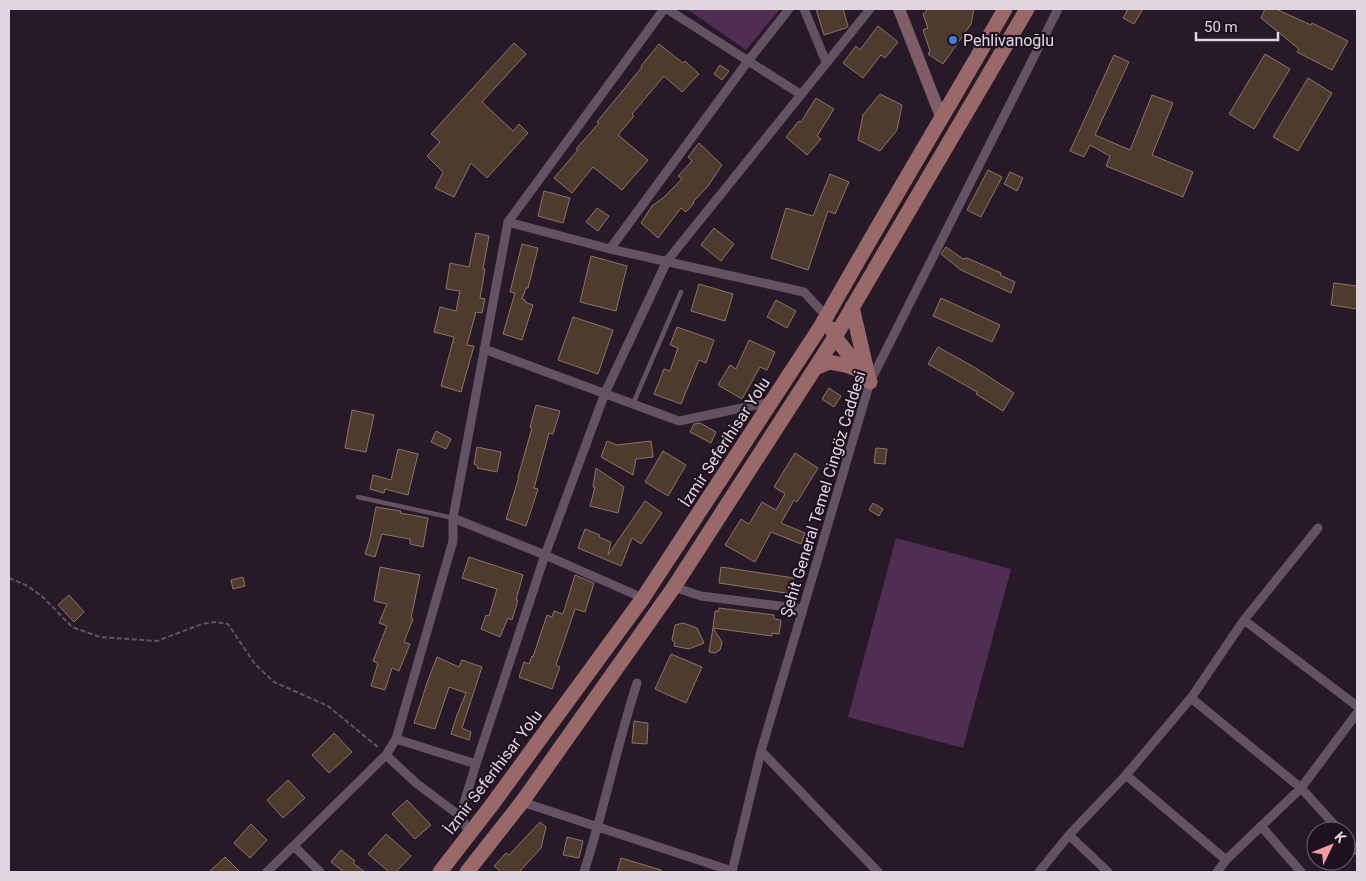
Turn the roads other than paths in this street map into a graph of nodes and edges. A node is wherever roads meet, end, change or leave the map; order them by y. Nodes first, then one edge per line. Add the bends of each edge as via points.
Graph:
1 (665, 9) edge
2 (789, 9) edge
3 (804, 9) edge
4 (870, 9) edge
5 (899, 9) edge
6 (1005, 9) edge
7 (1027, 9) edge
8 (1058, 9) edge
9 (748, 62) junction
10 (826, 62) junction
11 (800, 94) junction
12 (942, 119) junction
13 (508, 222) junction
14 (610, 249) junction
15 (667, 261) junction
16 (681, 292) dead end
17 (852, 307) junction
18 (826, 316) junction
19 (835, 337) junction
20 (484, 349) junction
21 (815, 368) junction
22 (865, 377) junction
23 (605, 394) junction
24 (772, 402) junction
25 (633, 404) junction
26 (358, 497) dead end
27 (453, 518) junction
28 (1318, 528) dead end
29 (545, 556) junction
30 (674, 587) junction
31 (642, 598) junction
32 (803, 609) junction
33 (1244, 620) junction
34 (637, 683) dead end
35 (1191, 698) junction
36 (1357, 706) edge
37 (1357, 713) edge
38 (396, 739) junction
39 (761, 751) junction
40 (386, 755) junction
41 (476, 764) junction
42 (1126, 775) junction
43 (1302, 788) junction
44 (522, 802) junction
45 (460, 816) junction
46 (1331, 821) edge
47 (1261, 826) junction
48 (598, 828) junction
49 (470, 833) junction
50 (1069, 835) junction
51 (294, 846) junction
52 (1226, 860) junction
53 (472, 871) edge
54 (267, 872) edge
55 (320, 872) edge
56 (440, 872) edge
57 (584, 872) edge
58 (732, 872) edge
59 (878, 872) edge
60 (1039, 872) edge
61 (1108, 872) edge
62 (1217, 872) edge
63 (1301, 872) edge

1 - 9 street
1 - 13 street
2 - 9 street
3 - 10 street
4 - 10 street
5 - 12 street
6 - 12 main road, İzmir Seferihisar Yolu
7 - 17 main road
8 - 22 street, Şehit General Temel Cingöz Caddesi
9 - 11 street
9 - 14 street
10 - 11 street
11 - 15 street
12 - 18 main road, İzmir Seferihisar Yolu
13 - 14 street
13 - 20 street
14 - 15 street
15 - 18 street via 804,292
15 - 23 street
16 - 25 lane
17 - 19 main road
17 - 22 main road
18 - 19 main road
18 - 24 main road, İzmir Seferihisar Yolu
19 - 21 main road
19 - 22 main road
20 - 23 street
20 - 27 street
21 - 22 main road via 829,362 849,366
21 - 30 main road
22 - 32 street, Şehit General Temel Cingöz Caddesi
23 - 25 street
23 - 29 street
24 - 25 street via 678,421
24 - 31 main road, İzmir Seferihisar Yolu
26 - 27 lane
27 - 29 street
27 - 38 street via 453,541
28 - 33 street
29 - 31 street
29 - 41 street
30 - 32 street via 702,596
30 - 44 main road
31 - 49 main road, İzmir Seferihisar Yolu
32 - 39 street, Şehit General Temel Cingöz Caddesi
33 - 35 street
33 - 36 street
34 - 48 street
35 - 42 street
35 - 43 street
37 - 43 street
38 - 40 street
38 - 41 street
39 - 58 street, Şehit General Temel Cingöz Caddesi
39 - 59 street
40 - 45 street via 416,783
40 - 51 street
41 - 45 street
42 - 50 street
42 - 52 street
43 - 46 street
43 - 47 street
44 - 48 street
44 - 53 main road
45 - 49 street
47 - 52 street
47 - 63 street
48 - 57 street
48 - 58 street
49 - 56 main road, İzmir Seferihisar Yolu
50 - 60 street
50 - 61 street
51 - 54 street
51 - 55 street
52 - 62 street

